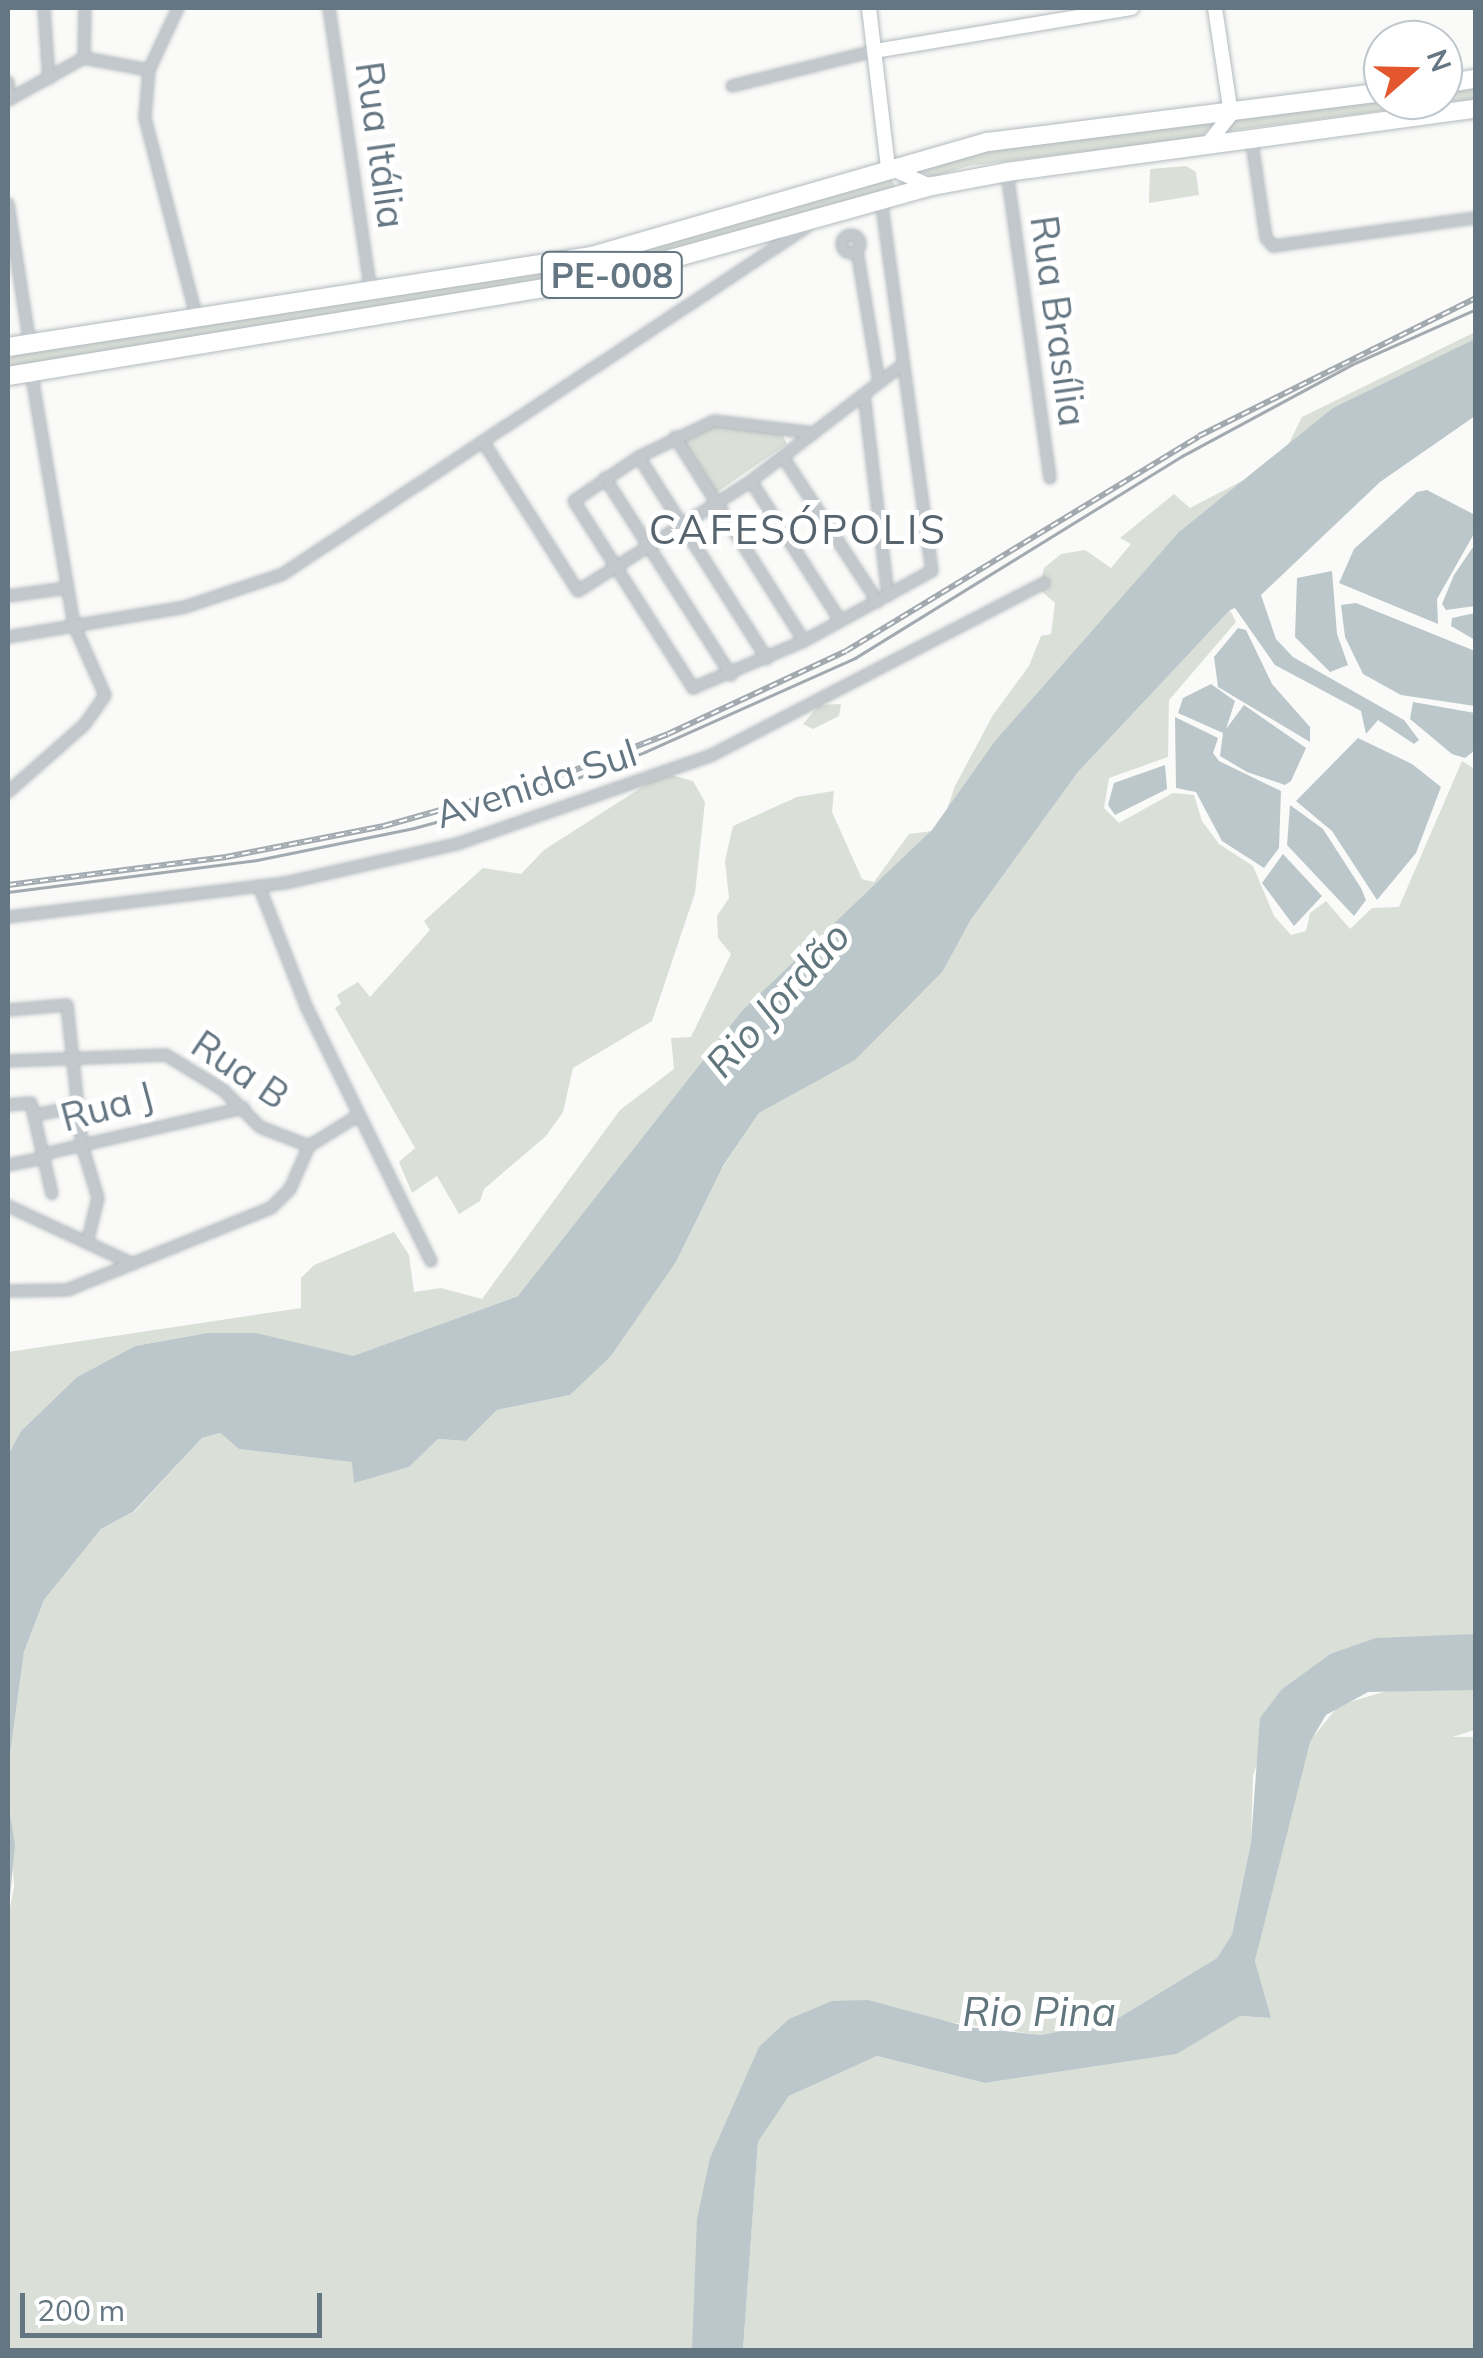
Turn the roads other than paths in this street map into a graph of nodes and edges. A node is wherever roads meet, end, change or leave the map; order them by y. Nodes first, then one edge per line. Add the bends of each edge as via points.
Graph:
1 (44, 8) edge
2 (85, 8) edge
3 (178, 8) edge
4 (329, 8) edge
5 (869, 8) edge
6 (1131, 8) edge
7 (1215, 8) edge
8 (875, 51) junction
9 (84, 58) junction
10 (148, 70) junction
11 (49, 79) junction
12 (8, 82) edge
13 (732, 86) dead end
14 (1363, 95) edge
15 (8, 100) edge
16 (1476, 109) edge
17 (1231, 114) junction
18 (1252, 136) junction
19 (1210, 141) junction
20 (888, 166) junction
21 (1008, 172) junction
22 (933, 186) junction
23 (881, 201) junction
24 (8, 204) edge
25 (821, 217) junction
26 (1476, 218) edge
27 (10, 227) edge
28 (858, 251) dead end
29 (371, 292) junction
30 (197, 318) junction
31 (30, 344) junction
32 (8, 347) edge
33 (901, 366) junction
34 (31, 372) junction
35 (8, 376) edge
36 (879, 382) junction
37 (864, 394) junction
38 (814, 433) junction
39 (676, 436) junction
40 (484, 443) junction
41 (783, 457) junction
42 (638, 458) junction
43 (605, 478) junction
44 (1050, 478) dead end
45 (751, 481) junction
46 (717, 504) junction
47 (682, 527) junction
48 (650, 547) junction
49 (614, 569) junction
50 (1044, 582) dead end
51 (67, 588) junction
52 (8, 596) edge
53 (883, 599) junction
54 (840, 620) junction
55 (74, 625) junction
56 (8, 637) edge
57 (804, 641) junction
58 (767, 659) junction
59 (731, 675) junction
60 (8, 792) edge
61 (259, 886) junction
62 (8, 917) edge
63 (8, 1010) edge
64 (8, 1061) edge
65 (76, 1061) junction
66 (8, 1105) edge
67 (80, 1106) junction
68 (244, 1108) junction
69 (35, 1115) junction
70 (359, 1115) junction
71 (82, 1145) junction
72 (308, 1146) junction
73 (44, 1156) junction
74 (8, 1165) edge
75 (52, 1194) dead end
76 (8, 1206) edge
77 (87, 1243) junction
78 (431, 1260) dead end
79 (133, 1264) junction
80 (8, 1291) edge

1 - 11 street
2 - 9 street
3 - 10 street
4 - 29 street, Rua Itália
5 - 8 main road
6 - 8 main road
7 - 17 main road
8 - 13 street
8 - 20 main road
9 - 10 street
9 - 11 street
10 - 30 street via 148,147
11 - 15 street
12 - 15 street
14 - 17 highway, PE-008
16 - 18 highway, PE-008
17 - 19 main road
17 - 20 highway, PE-008 via 988,142
18 - 19 highway, PE-008
18 - 26 street via 1266,238 1273,246
19 - 21 highway, PE-008
20 - 22 main road
20 - 29 highway, PE-008 via 592,256
21 - 22 highway, PE-008
21 - 44 street, Rua Brasília
22 - 23 highway, PE-008
23 - 25 highway, PE-008
23 - 33 street
24 - 27 street
25 - 34 highway, PE-008 via 599,278
25 - 40 street
27 - 31 street
28 - 36 street
29 - 30 highway, PE-008
30 - 31 highway, PE-008
31 - 32 highway, PE-008
33 - 36 street
33 - 53 street via 932,571
34 - 35 highway, PE-008
34 - 51 street
36 - 37 street
37 - 38 street
37 - 53 street
38 - 39 street via 718,420
38 - 41 street
39 - 42 street
39 - 46 street
40 - 49 street via 574,591
40 - 55 street via 249,589
41 - 45 street
41 - 53 street
42 - 43 street
42 - 47 street
43 - 48 street
43 - 49 street via 573,506
45 - 46 street
45 - 54 street
46 - 47 street
46 - 57 street
47 - 48 street
47 - 58 street
48 - 49 street
48 - 59 street
49 - 59 street via 690,685 699,689
50 - 61 street, Avenida Sul via 712,756 457,844
51 - 52 street
51 - 55 street
53 - 54 street
54 - 57 street
55 - 56 street
55 - 60 street via 105,696 84,724
57 - 58 street
58 - 59 street
61 - 62 street, Avenida Sul
61 - 70 street
63 - 65 street via 66,1005
64 - 65 street, Rua B
65 - 67 street
65 - 68 street, Rua B via 166,1055
66 - 69 street via 31,1103
67 - 69 street
67 - 71 street
68 - 71 street, Rua J
68 - 72 street, Rua B via 260,1127
69 - 73 street
70 - 72 street
70 - 78 street
71 - 73 street, Rua J
71 - 77 street via 98,1198
72 - 79 street via 278,1204
73 - 74 street, Rua J
73 - 75 street
76 - 77 street
77 - 79 street
79 - 80 street via 66,1290

